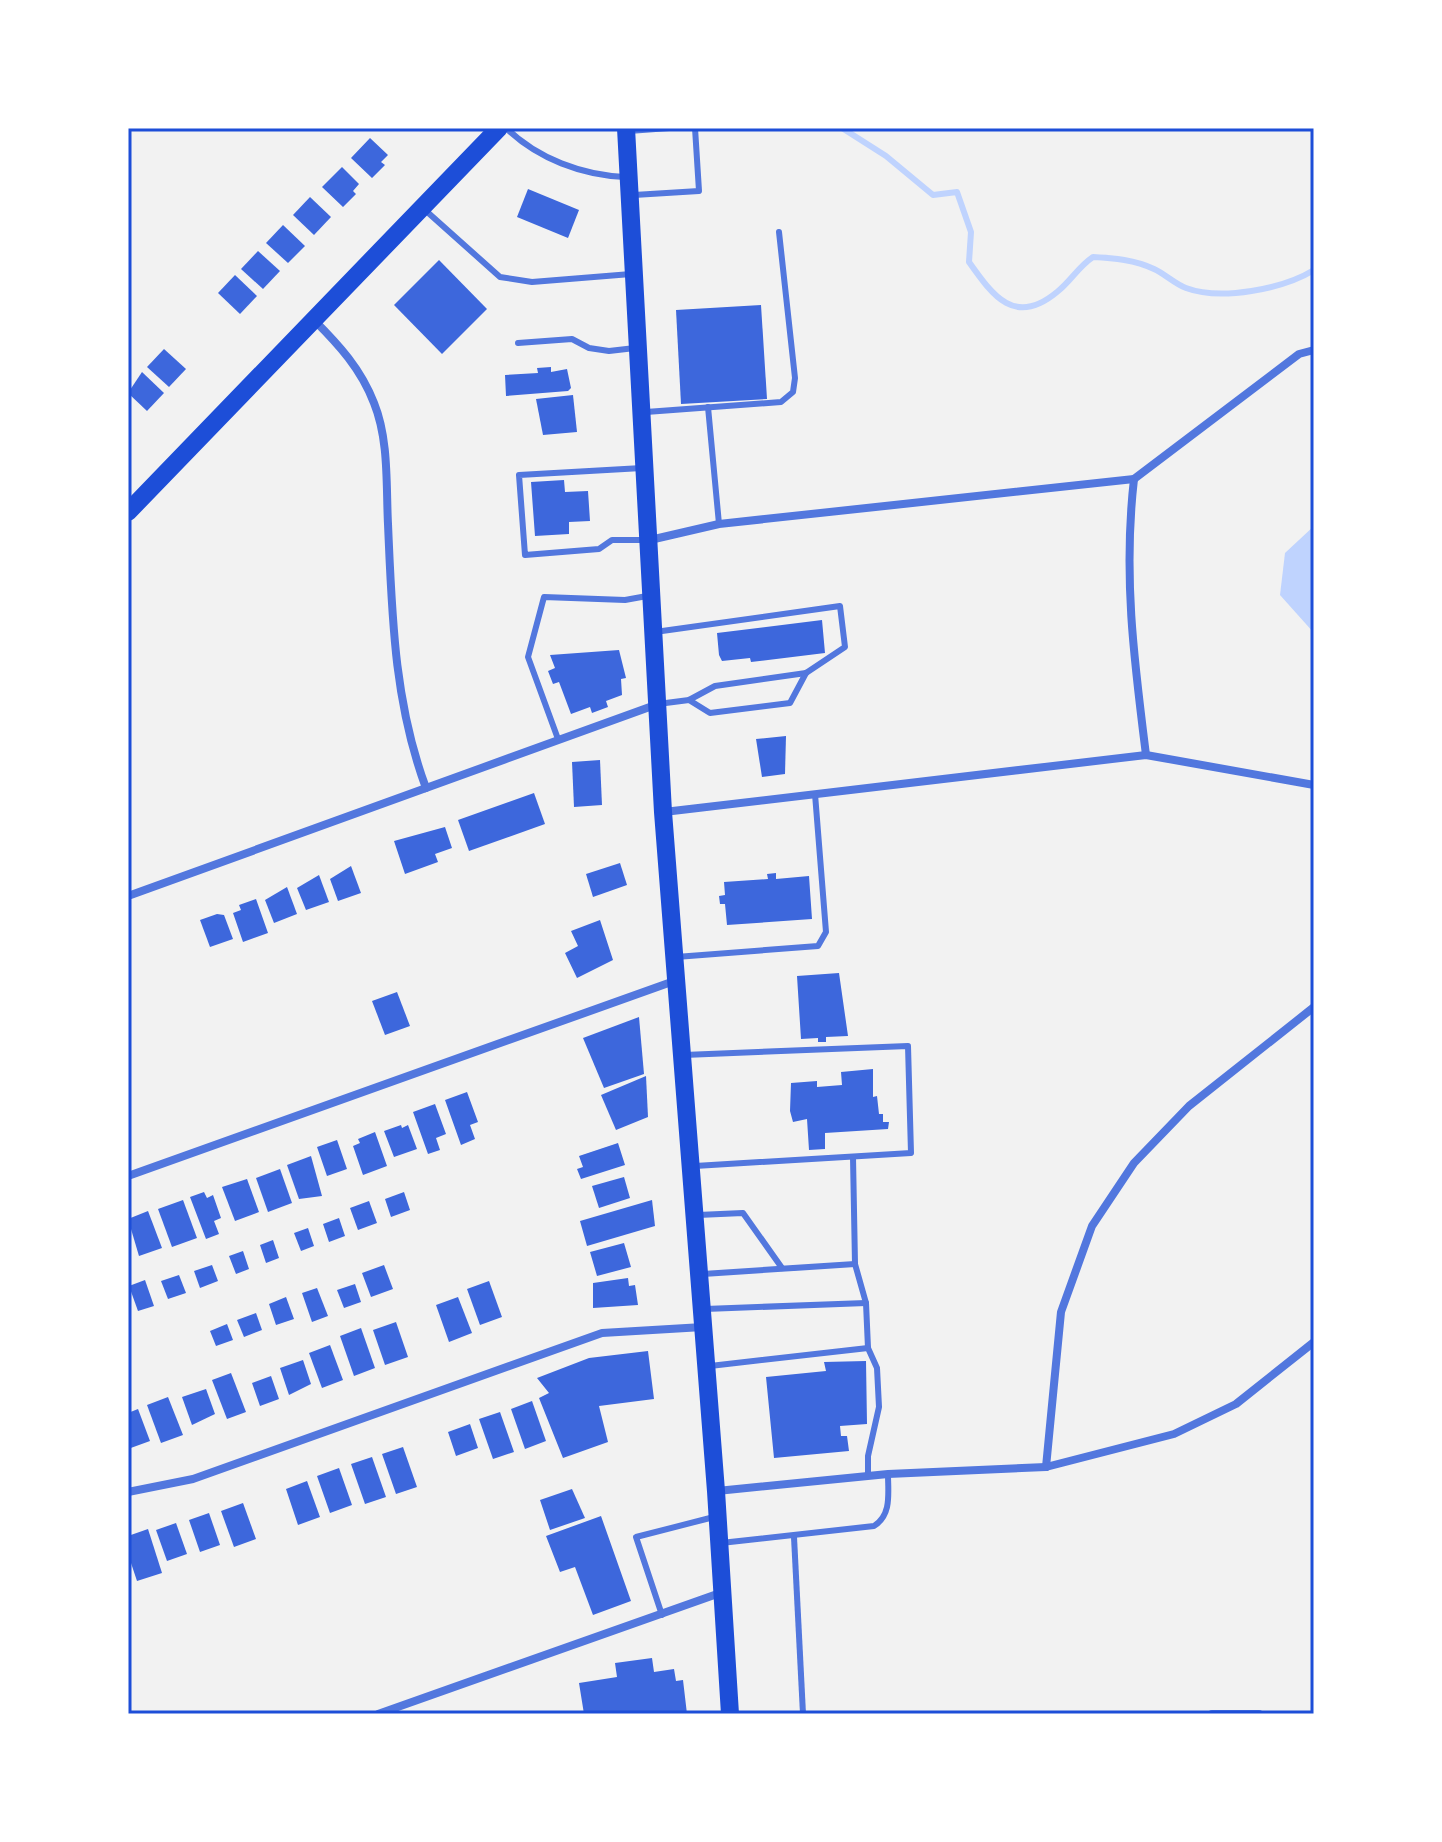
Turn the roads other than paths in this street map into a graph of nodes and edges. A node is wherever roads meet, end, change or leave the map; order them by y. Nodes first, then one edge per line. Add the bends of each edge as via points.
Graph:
1 (499, 128) edge
2 (506, 128) edge
3 (669, 128) edge
4 (695, 128) edge
5 (626, 129) edge
6 (630, 186) junction
7 (422, 208) junction
8 (779, 232) dead end
9 (635, 274) junction
10 (314, 320) junction
11 (518, 343) dead end
12 (639, 348) junction
13 (1314, 350) edge
14 (708, 407) junction
15 (642, 412) junction
16 (645, 468) junction
17 (1134, 479) junction
18 (128, 512) edge
19 (719, 524) junction
20 (649, 540) junction
21 (652, 595) junction
22 (654, 632) junction
23 (806, 673) junction
24 (689, 700) junction
25 (658, 704) junction
26 (558, 739) junction
27 (1146, 755) junction
28 (1314, 785) edge
29 (426, 788) junction
30 (815, 794) junction
31 (663, 812) junction
32 (128, 896) edge
33 (676, 957) junction
34 (677, 980) junction
35 (1314, 1007) edge
36 (683, 1055) junction
37 (853, 1157) junction
38 (691, 1167) junction
39 (128, 1176) edge
40 (695, 1215) junction
41 (855, 1264) junction
42 (782, 1268) junction
43 (699, 1274) junction
44 (866, 1303) junction
45 (702, 1318) junction
46 (1314, 1342) edge
47 (868, 1348) junction
48 (706, 1366) junction
49 (1046, 1467) junction
50 (888, 1474) junction
51 (868, 1476) junction
52 (716, 1491) junction
53 (128, 1492) edge
54 (717, 1516) junction
55 (794, 1537) junction
56 (718, 1543) junction
57 (720, 1593) junction
58 (662, 1615) junction
59 (378, 1714) edge
60 (730, 1714) edge
61 (803, 1714) edge
62 (1212, 1714) edge
63 (1259, 1714) edge

1 - 7 main road
2 - 6 lane via 524,145
3 - 5 lane
4 - 6 lane via 699,191
5 - 6 main road
6 - 9 main road
7 - 9 lane via 500,277 532,282
7 - 10 main road
8 - 14 lane via 793,392 781,402
9 - 12 main road
10 - 18 main road
10 - 29 street via 344,350 376,406 383,444 396,671
11 - 12 lane via 572,339 609,351
12 - 15 main road
13 - 17 street via 1299,354
14 - 15 lane
14 - 19 lane
15 - 16 main road
16 - 20 main road
16 - 20 lane via 519,475 525,555 599,549 612,540
17 - 19 street
17 - 27 street via 1127,540 1128,609
19 - 20 street
20 - 21 main road
21 - 22 main road
21 - 26 lane via 625,600 544,597 528,657
22 - 23 lane via 840,606 845,647
22 - 25 main road
23 - 24 lane via 715,686
23 - 24 lane via 790,703 710,713
24 - 25 lane
25 - 26 street
25 - 31 main road
26 - 29 street
27 - 28 street
27 - 30 street
29 - 32 street
30 - 31 street
30 - 33 lane via 826,932 818,946
31 - 33 main road
33 - 34 main road
34 - 36 main road
34 - 39 street
35 - 49 street via 1189,1106 1134,1163 1092,1226 1061,1312
36 - 37 lane via 908,1046 911,1153
36 - 38 main road
37 - 38 lane
37 - 41 lane
38 - 40 main road
40 - 42 lane via 743,1213
40 - 43 main road
41 - 42 lane
41 - 44 lane
42 - 43 lane
43 - 45 main road
44 - 45 lane
44 - 47 lane
45 - 48 main road
45 - 53 street via 593,1336 193,1479
46 - 49 street via 1236,1404 1174,1434
47 - 48 lane
47 - 51 lane via 877,1368 879,1407
48 - 52 main road
49 - 50 street
50 - 51 street
50 - 55 lane via 888,1508 881,1522
51 - 52 street
52 - 54 main road
54 - 56 main road
54 - 58 lane via 636,1537
55 - 56 lane
55 - 61 lane
56 - 57 main road
57 - 58 street
57 - 60 main road
58 - 59 street
62 - 63 street

